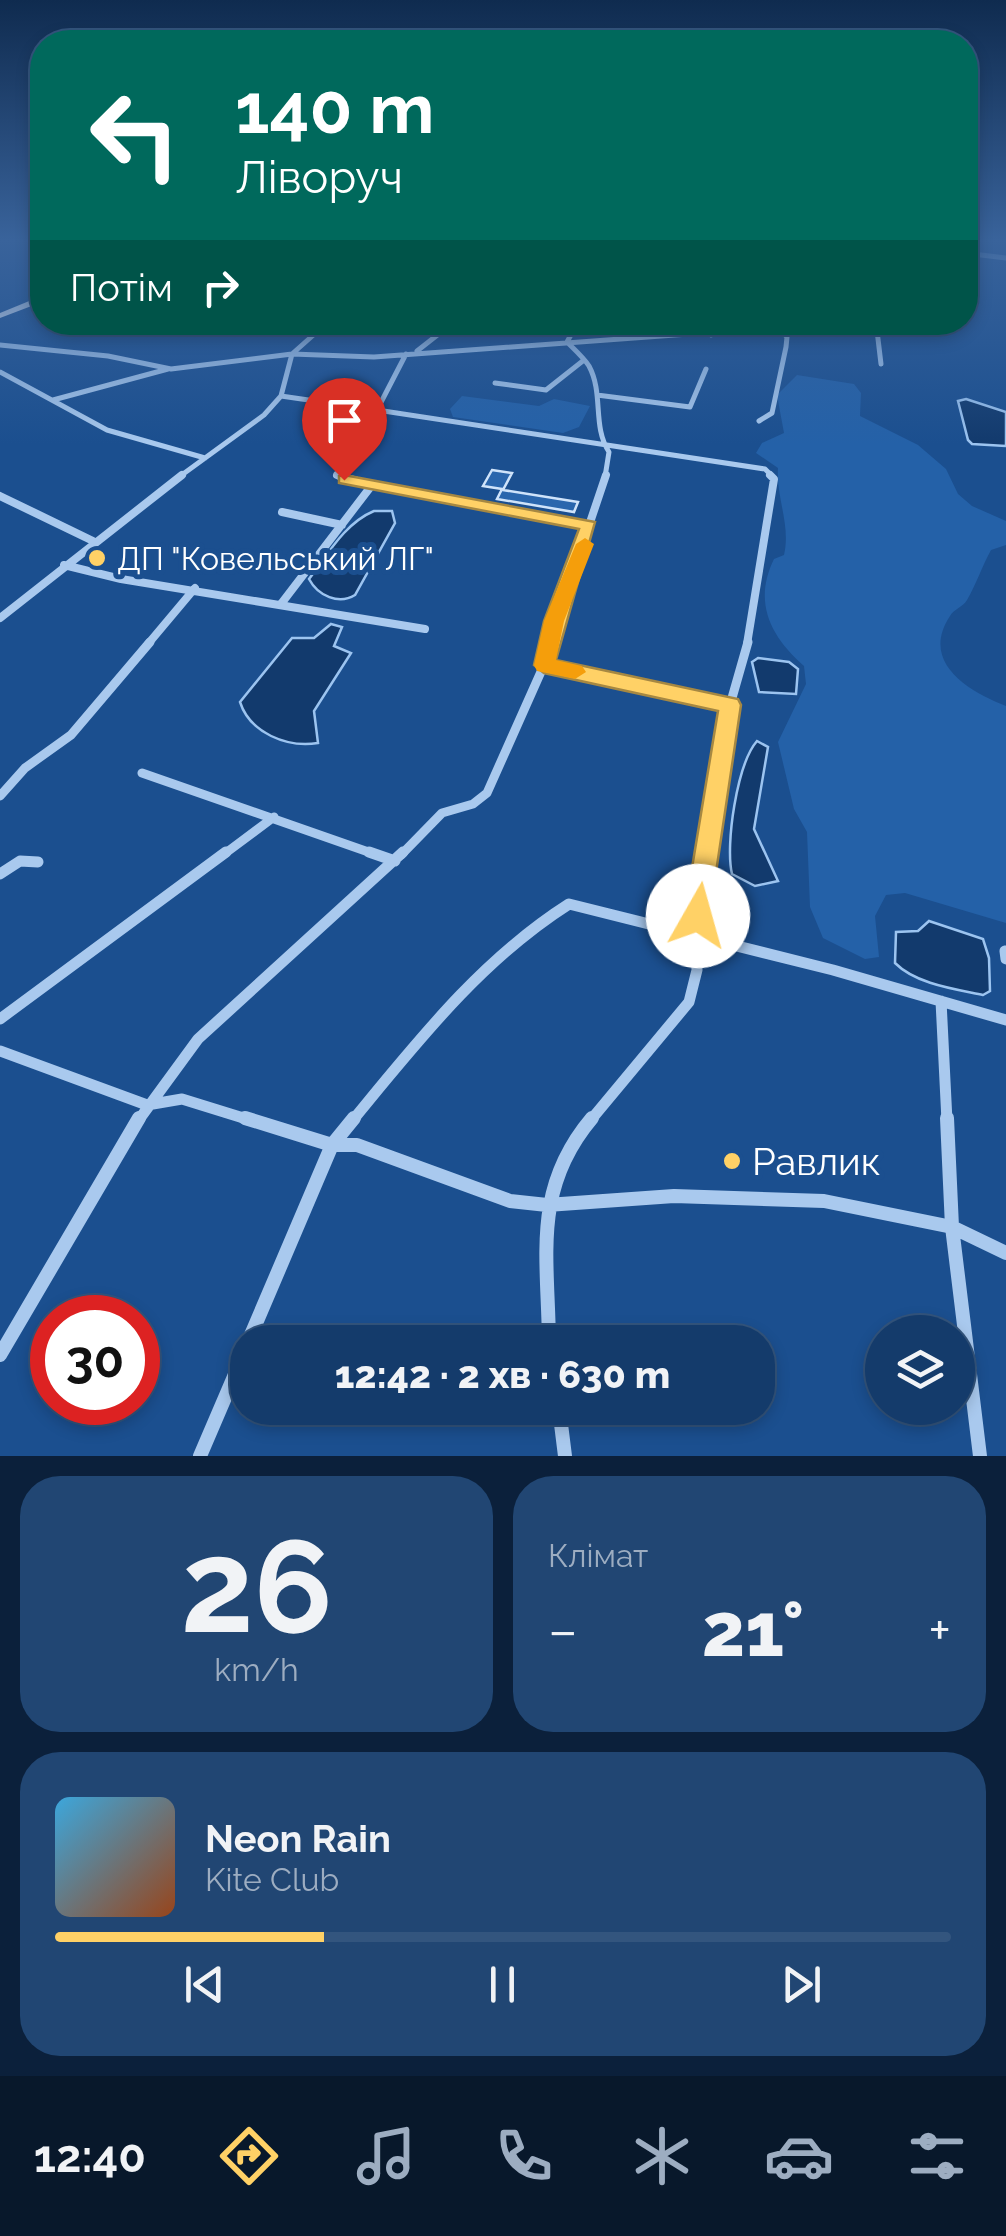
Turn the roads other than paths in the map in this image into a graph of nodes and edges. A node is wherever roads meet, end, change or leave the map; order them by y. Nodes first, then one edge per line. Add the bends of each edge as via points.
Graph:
1 (313, 335) edge
2 (436, 335) edge
3 (572, 335) edge
4 (710, 335) edge
5 (785, 335) edge
6 (876, 335) edge
7 (568, 342) junction
8 (0, 345) edge
9 (410, 353) junction
10 (292, 354) junction
11 (584, 360) junction
12 (881, 364) dead end
13 (171, 368) junction
14 (706, 368) dead end
15 (0, 372) edge
16 (495, 383) dead end
17 (597, 395) junction
18 (281, 396) junction
19 (51, 400) junction
20 (377, 410) junction
21 (759, 421) dead end
22 (605, 444) junction
23 (205, 458) junction
24 (372, 485) junction
25 (0, 496) edge
26 (282, 512) dead end
27 (589, 525) junction
28 (342, 526) junction
29 (93, 542) junction
30 (64, 565) junction
31 (195, 588) junction
32 (281, 604) junction
33 (0, 618) edge
34 (424, 629) dead end
35 (544, 665) junction
36 (730, 705) junction
37 (142, 773) dead end
38 (0, 796) edge
39 (274, 817) junction
40 (395, 861) junction
41 (38, 862) dead end
42 (0, 874) edge
43 (569, 904) joint
44 (696, 938) junction
45 (1005, 951) edge
46 (1006, 959) edge
47 (941, 1000) junction
48 (0, 1019) edge
49 (1006, 1020) edge
50 (0, 1051) edge
51 (147, 1105) junction
52 (332, 1145) junction
53 (546, 1205) junction
54 (952, 1226) junction
55 (1006, 1253) edge
56 (256, 1325) edge
57 (550, 1325) edge
58 (0, 1355) edge
59 (230, 1385) edge
60 (561, 1425) edge
61 (200, 1456) edge
62 (564, 1456) edge
63 (980, 1456) edge

1 - 10 street
2 - 9 street
3 - 7 street
4 - 7 street
5 - 21 street via 783,369 770,394 772,413
6 - 12 street
7 - 9 street
7 - 11 street
8 - 13 street
9 - 10 street
9 - 20 street
10 - 13 street
10 - 18 street
11 - 16 street via 546,390
11 - 17 street
13 - 19 street
14 - 17 street via 690,408
15 - 19 street
17 - 22 street
18 - 20 street
18 - 23 street
19 - 23 street via 107,430
20 - 22 street
20 - 24 street via 336,476
22 - 27 street via 609,466
22 - 36 street via 772,474 754,617
23 - 29 street
24 - 27 street
24 - 28 street
25 - 29 street
26 - 28 street
27 - 35 street
28 - 32 street
29 - 30 street
30 - 31 street
30 - 33 street
31 - 32 street
31 - 38 street via 71,734
32 - 34 street
35 - 36 street
35 - 40 street via 487,793 442,812
36 - 44 street
37 - 39 street
39 - 40 street
39 - 48 street
40 - 51 street via 198,1039
41 - 42 street via 20,861
43 - 44 street
43 - 52 street via 458,994
44 - 47 street
44 - 53 street via 689,1002 581,1131
45 - 46 street
47 - 49 street
47 - 54 street
50 - 51 street
51 - 52 street via 182,1099
51 - 58 street
52 - 53 street via 357,1145 479,1192
52 - 56 street
53 - 54 street via 674,1196 824,1201
53 - 57 street
54 - 55 street
54 - 63 street
59 - 61 street
60 - 62 street

